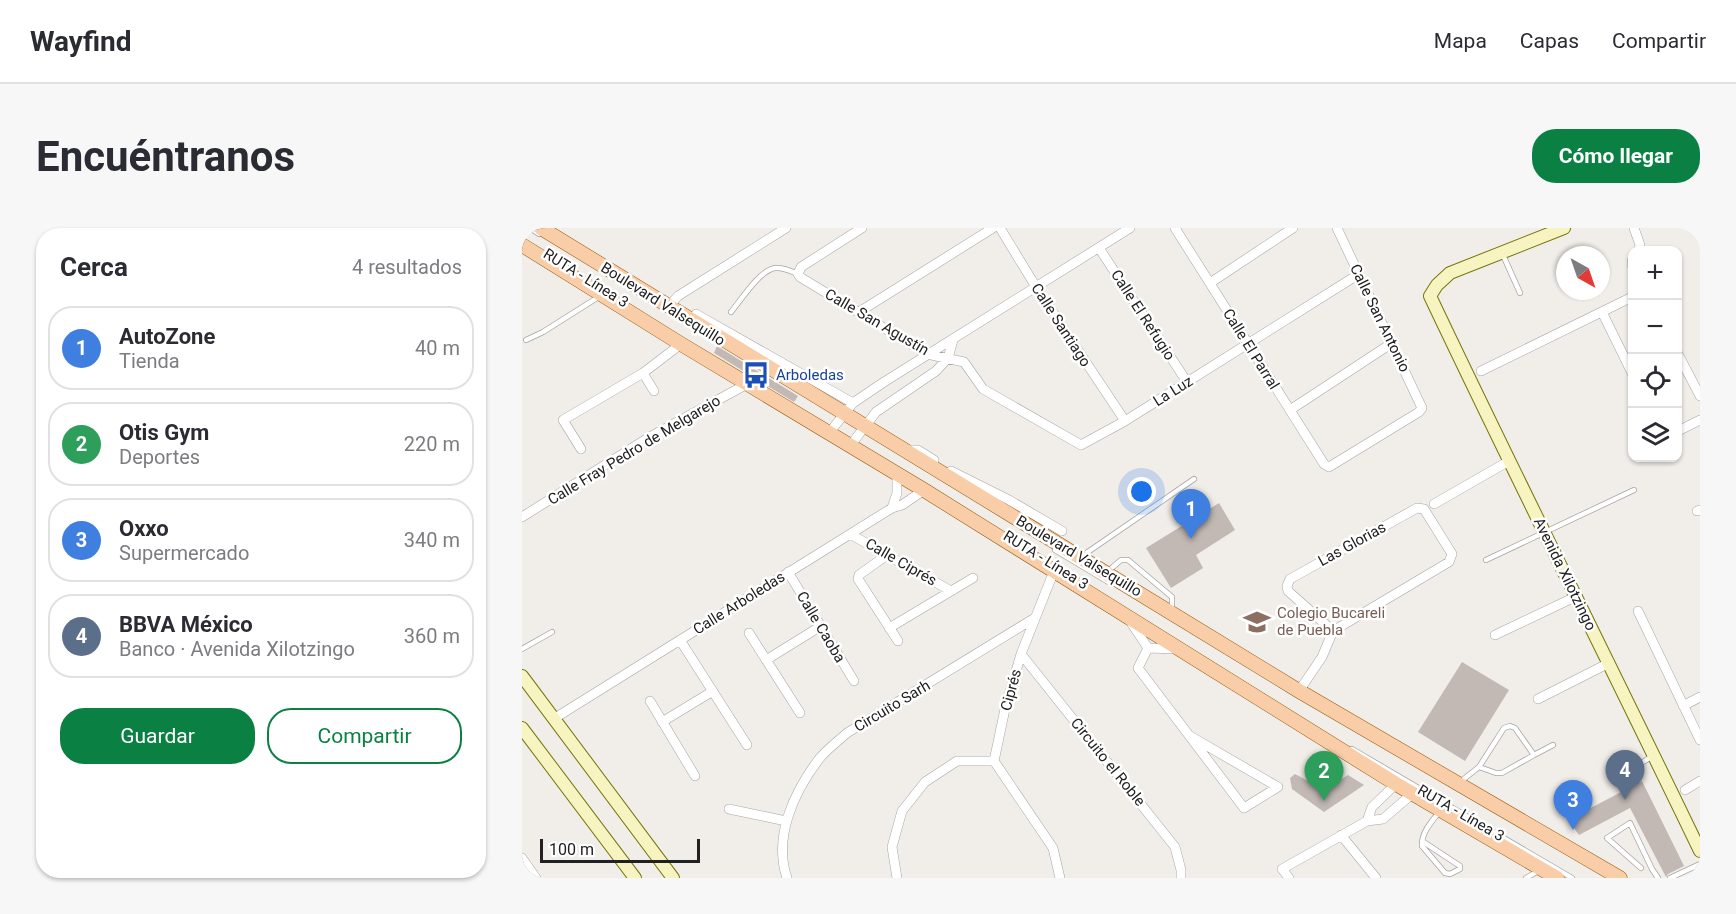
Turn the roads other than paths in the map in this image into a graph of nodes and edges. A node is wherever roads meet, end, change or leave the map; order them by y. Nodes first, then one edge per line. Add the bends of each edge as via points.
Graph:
1 (530, 228) edge
2 (541, 228) edge
3 (786, 228) edge
4 (862, 228) edge
5 (993, 228) edge
6 (1000, 228) edge
7 (1130, 228) edge
8 (1175, 228) edge
9 (1293, 228) edge
10 (1337, 228) edge
11 (1564, 228) edge
12 (1634, 228) edge
13 (522, 238) edge
14 (522, 245) edge
15 (1640, 246) edge
16 (1099, 248) junction
17 (1502, 253) junction
18 (798, 273) junction
19 (1359, 274) junction
20 (1210, 283) junction
21 (1036, 287) junction
22 (1520, 293) dead end
23 (602, 294) junction
24 (1628, 299) edge
25 (668, 307) junction
26 (731, 312) dead end
27 (859, 312) junction
28 (1602, 312) junction
29 (696, 314) dead end
30 (526, 340) dead end
31 (953, 340) junction
32 (1248, 343) junction
33 (1392, 343) junction
34 (681, 344) junction
35 (927, 354) junction
36 (948, 358) junction
37 (1682, 363) edge
38 (1628, 365) edge
39 (1481, 371) dead end
40 (643, 373) junction
41 (1187, 382) junction
42 (747, 384) junction
43 (983, 389) joint
44 (654, 391) dead end
45 (606, 394) junction
46 (1700, 396) edge
47 (613, 405) dead end
48 (1290, 410) junction
49 (846, 412) junction
50 (1700, 420) edge
51 (1125, 421) junction
52 (863, 429) junction
53 (1682, 429) edge
54 (830, 431) junction
55 (851, 444) junction
56 (581, 449) dead end
57 (1509, 461) junction
58 (1329, 467) joint
59 (897, 474) junction
60 (1194, 479) dead end
61 (970, 486) junction
62 (924, 490) junction
63 (1634, 490) dead end
64 (1434, 504) dead end
65 (892, 508) junction
66 (999, 516) dead end
67 (522, 517) edge
68 (1062, 531) dead end
69 (1545, 532) junction
70 (850, 534) junction
71 (1049, 546) dead end
72 (887, 555) junction
73 (1080, 557) junction
74 (1486, 560) dead end
75 (1054, 571) junction
76 (789, 572) junction
77 (1106, 573) junction
78 (973, 578) dead end
79 (951, 591) junction
80 (1576, 596) junction
81 (1638, 611) dead end
82 (1172, 613) junction
83 (1127, 617) junction
84 (1033, 619) junction
85 (821, 626) junction
86 (889, 628) junction
87 (1333, 631) junction
88 (552, 632) dead end
89 (749, 633) dead end
90 (1496, 635) dead end
91 (680, 640) junction
92 (898, 641) dead end
93 (1148, 648) junction
94 (522, 649) edge
95 (1181, 649) junction
96 (1021, 654) junction
97 (766, 660) junction
98 (1609, 663) junction
99 (522, 676) edge
100 (854, 681) dead end
101 (713, 691) junction
102 (1299, 691) junction
103 (1700, 697) edge
104 (1538, 699) dead end
105 (650, 701) dead end
106 (1683, 706) junction
107 (800, 713) dead end
108 (555, 718) junction
109 (662, 722) junction
110 (522, 728) edge
111 (1190, 736) junction
112 (1700, 740) edge
113 (747, 745) dead end
114 (1553, 745) dead end
115 (1534, 754) junction
116 (1654, 755) junction
117 (994, 761) junction
118 (1479, 767) junction
119 (1624, 774) dead end
120 (695, 776) dead end
121 (1700, 781) edge
122 (1458, 783) junction
123 (1396, 784) junction
124 (1685, 790) dead end
125 (1412, 794) junction
126 (729, 809) dead end
127 (1440, 810) junction
128 (786, 821) junction
129 (1367, 821) junction
130 (1341, 835) junction
131 (1422, 841) junction
132 (1700, 851) edge
133 (522, 858) edge
134 (1700, 864) edge
135 (1542, 868) junction
136 (1641, 868) dead end
137 (536, 878) edge
138 (635, 878) edge
139 (673, 878) edge
140 (787, 878) edge
141 (897, 878) edge
142 (1060, 878) edge
143 (1181, 878) edge
144 (1289, 878) edge
145 (1376, 878) edge
146 (1526, 878) edge
147 (1557, 878) edge
148 (1572, 878) edge
149 (1608, 878) edge
150 (1620, 878) edge
151 (1658, 878) edge
152 (1670, 878) edge

1 - 49 lane
2 - 25 main road, Boulevard Valsequillo
3 - 25 street via 678,296
4 - 18 street via 801,267
5 - 27 street
6 - 21 street, Calle Santiago
7 - 16 street
8 - 20 street, Calle El Parral
9 - 20 street
10 - 19 street, Calle San Antonio
11 - 17 street
12 - 15 street
13 - 54 lane, RUTA - Línea 3
14 - 23 main road, Boulevard Valsequillo
16 - 21 street
16 - 41 street, Calle El Refugio
17 - 22 lane
17 - 57 street, Avenida Xilotzingo via 1450,273 1430,296
18 - 26 lane via 781,268 763,273
18 - 27 street, Calle San Agustín
19 - 32 street, La Luz
19 - 33 street, Calle San Antonio
20 - 32 street, Calle El Parral
21 - 31 street
21 - 51 street, Calle Santiago
23 - 30 lane
23 - 34 main road, Boulevard Valsequillo
24 - 28 street
25 - 49 main road, Boulevard Valsequillo
27 - 35 street, Calle San Agustín
28 - 38 street
28 - 39 street
29 - 49 street
31 - 35 street
31 - 36 street
32 - 41 street, La Luz
32 - 48 street, Calle El Parral
33 - 48 street
33 - 58 street, Calle San Antonio via 1422,408
34 - 40 street
34 - 42 main road, Boulevard Valsequillo
35 - 36 street, Calle San Agustín
35 - 49 street
36 - 43 street, Calle San Agustín via 964,362
36 - 52 street via 876,412
37 - 46 street
40 - 44 street
40 - 45 street
41 - 51 street, La Luz
42 - 54 main road, Boulevard Valsequillo
42 - 67 street, Calle Fray Pedro de Melgarejo via 648,438
43 - 51 street, La Luz via 1077,444 1084,444
45 - 47 street
45 - 56 street via 563,420
48 - 58 street, Calle El Parral
49 - 52 main road, Boulevard Valsequillo
49 - 54 street
50 - 53 street
52 - 55 street
52 - 61 main road, Boulevard Valsequillo
52 - 66 lane
54 - 55 main road, Boulevard Valsequillo
55 - 59 main road, Boulevard Valsequillo
55 - 148 lane, RUTA - Línea 3
57 - 64 street
57 - 69 street, Avenida Xilotzingo
59 - 62 main road, Boulevard Valsequillo
59 - 65 street
60 - 73 lane
61 - 68 street via 1009,500
61 - 73 main road, Boulevard Valsequillo
62 - 65 street, Calle Arboledas
62 - 75 main road, Boulevard Valsequillo
63 - 69 lane
65 - 70 street, Calle Arboledas
69 - 74 lane
69 - 80 street, Avenida Xilotzingo
70 - 72 street, Calle Ciprés
70 - 76 street, Calle Arboledas
71 - 149 lane
72 - 79 street, Calle Ciprés
72 - 86 street via 858,579
73 - 77 main road, Boulevard Valsequillo
75 - 83 main road, Boulevard Valsequillo
75 - 84 street
76 - 85 street, Calle Caoba
76 - 91 street, Calle Arboledas
77 - 82 main road, Boulevard Valsequillo
77 - 82 lane via 1121,560 1128,560 1172,597
78 - 79 street
79 - 86 street
80 - 90 street
80 - 98 street, Avenida Xilotzingo
81 - 106 street
82 - 102 main road, Boulevard Valsequillo
83 - 93 street
83 - 95 main road, Boulevard Valsequillo
84 - 96 street, Ciprés
84 - 128 street, Circuito Sarh via 847,733 820,758
85 - 97 street
85 - 100 street, Calle Caoba
86 - 92 street
87 - 87 street, Las Glorias via 1449,562 1452,554 1421,507 1290,579 1288,591
87 - 102 street via 1322,657
88 - 94 lane
89 - 97 street
91 - 101 street
91 - 108 street, Calle Arboledas
93 - 95 street
93 - 111 street via 1138,668
95 - 123 main road, Boulevard Valsequillo
96 - 117 street, Ciprés
96 - 143 street, Circuito el Roble via 1175,847
97 - 107 street
98 - 104 street
98 - 116 street, Avenida Xilotzingo
99 - 108 street
101 - 109 street
101 - 113 street
102 - 122 main road, Boulevard Valsequillo
103 - 106 street
105 - 109 street
106 - 112 street
108 - 139 street
109 - 120 street
110 - 138 street
111 - 111 street via 1244,808 1278,787 1268,781
114 - 115 lane
115 - 118 lane via 1502,773
115 - 118 lane via 1510,726 1504,728
116 - 119 lane
116 - 132 street, Avenida Xilotzingo
117 - 141 street via 957,761 925,782 902,811 892,847
117 - 142 street via 1053,848
118 - 122 lane
121 - 124 street
122 - 150 main road, Boulevard Valsequillo
123 - 125 main road, Boulevard Valsequillo
123 - 129 street via 1372,807
125 - 127 main road, Boulevard Valsequillo
125 - 129 street via 1383,819
126 - 128 street
127 - 131 lane
127 - 135 main road, Boulevard Valsequillo
128 - 140 street, Circuito Sarh via 782,864
129 - 130 street
130 - 144 street via 1282,869
130 - 145 street
131 - 131 lane via 1445,873 1460,869 1460,866
133 - 137 street
134 - 152 lane
135 - 146 lane
135 - 147 main road, Boulevard Valsequillo
136 - 151 lane via 1607,838 1630,823

